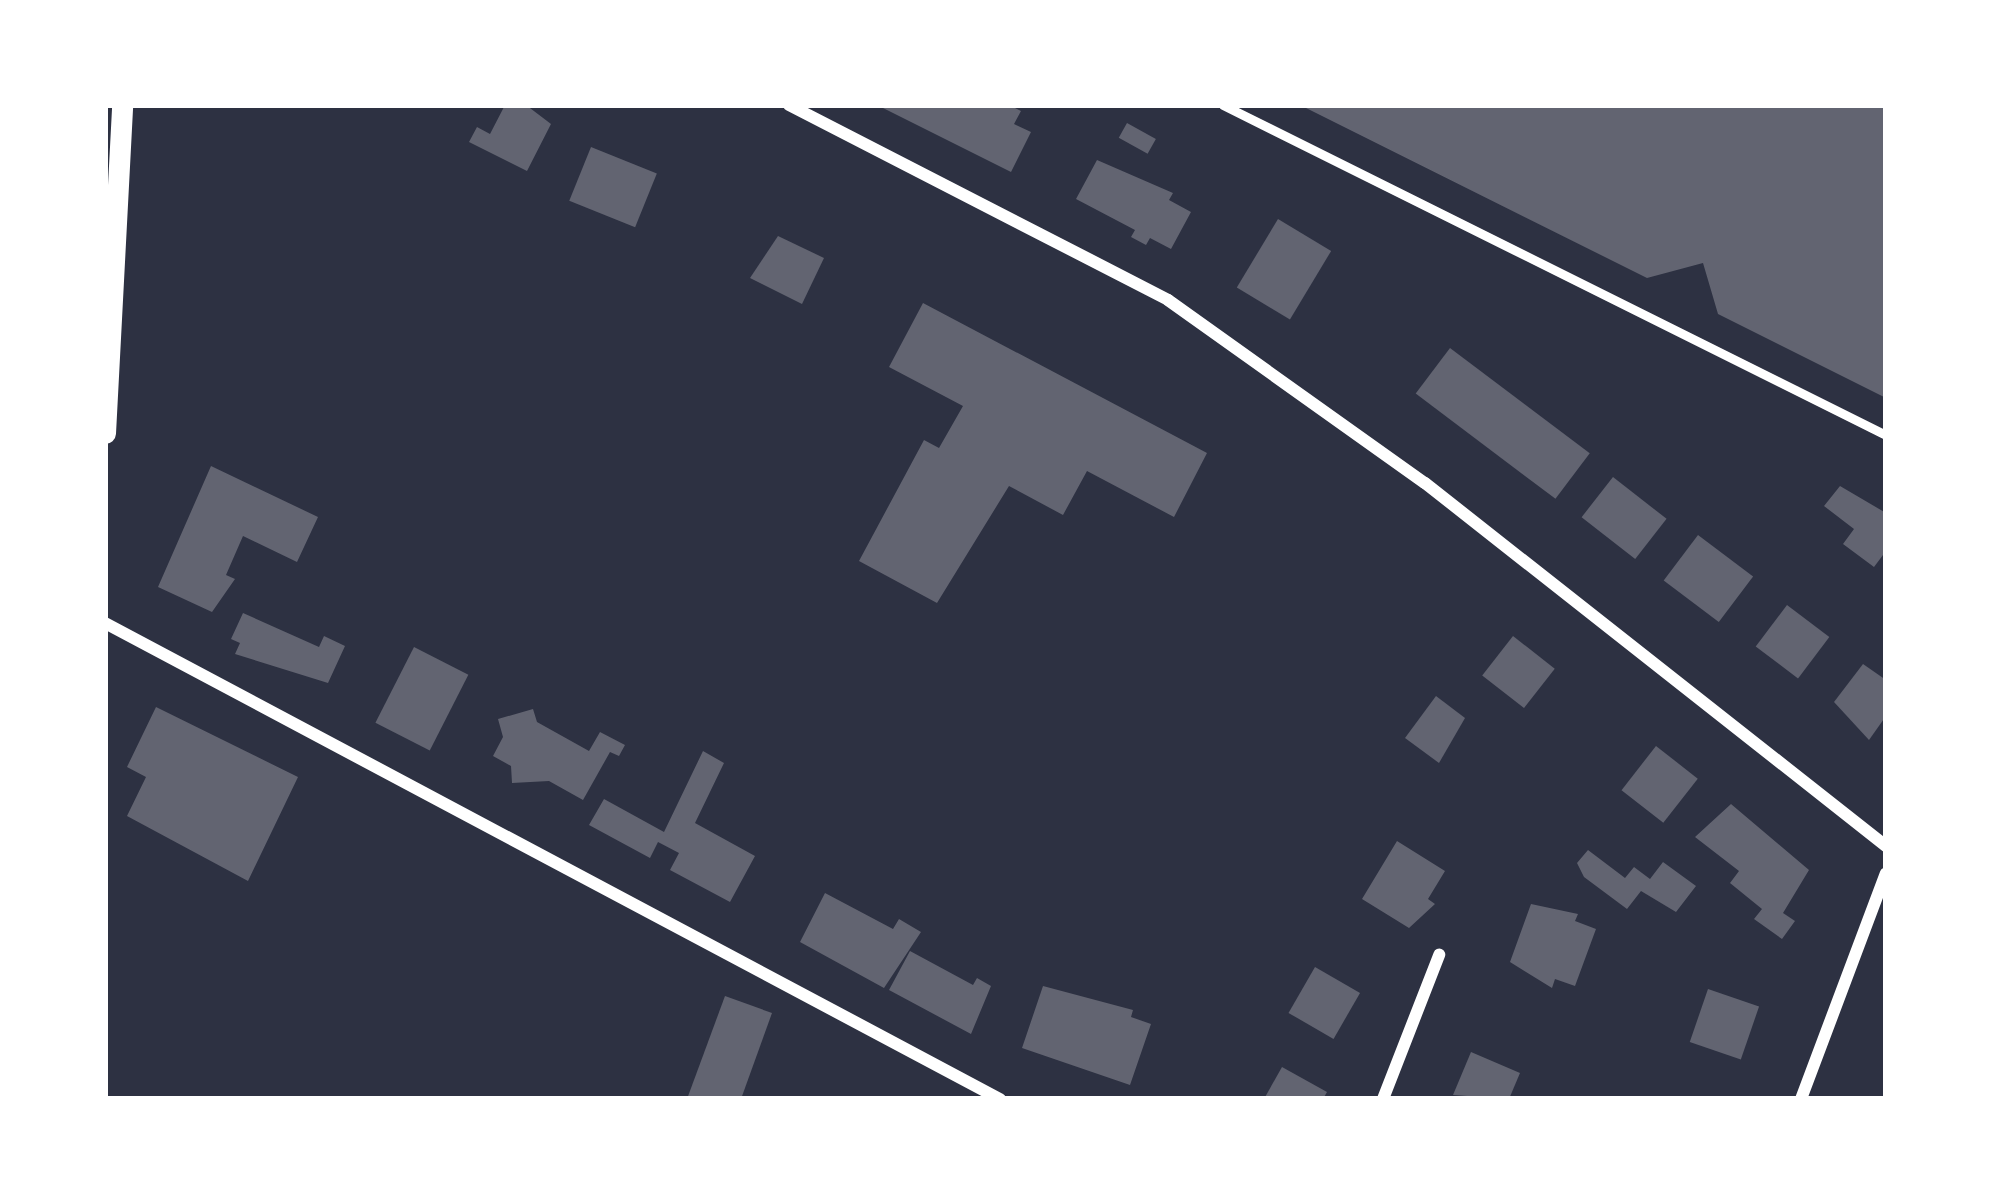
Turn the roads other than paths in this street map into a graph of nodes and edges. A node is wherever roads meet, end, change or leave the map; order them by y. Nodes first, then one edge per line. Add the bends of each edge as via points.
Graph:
1 (122, 105) edge
2 (789, 105) edge
3 (1222, 105) edge
4 (105, 433) edge
5 (1886, 436) edge
6 (105, 623) edge
7 (1886, 846) edge
8 (1886, 873) edge
9 (1439, 955) dead end
10 (1000, 1099) edge
11 (1383, 1099) edge
12 (1801, 1099) edge

1 - 4 street
2 - 7 street via 1168,300 1425,483
3 - 5 lane
6 - 10 street
8 - 12 street
9 - 11 street

